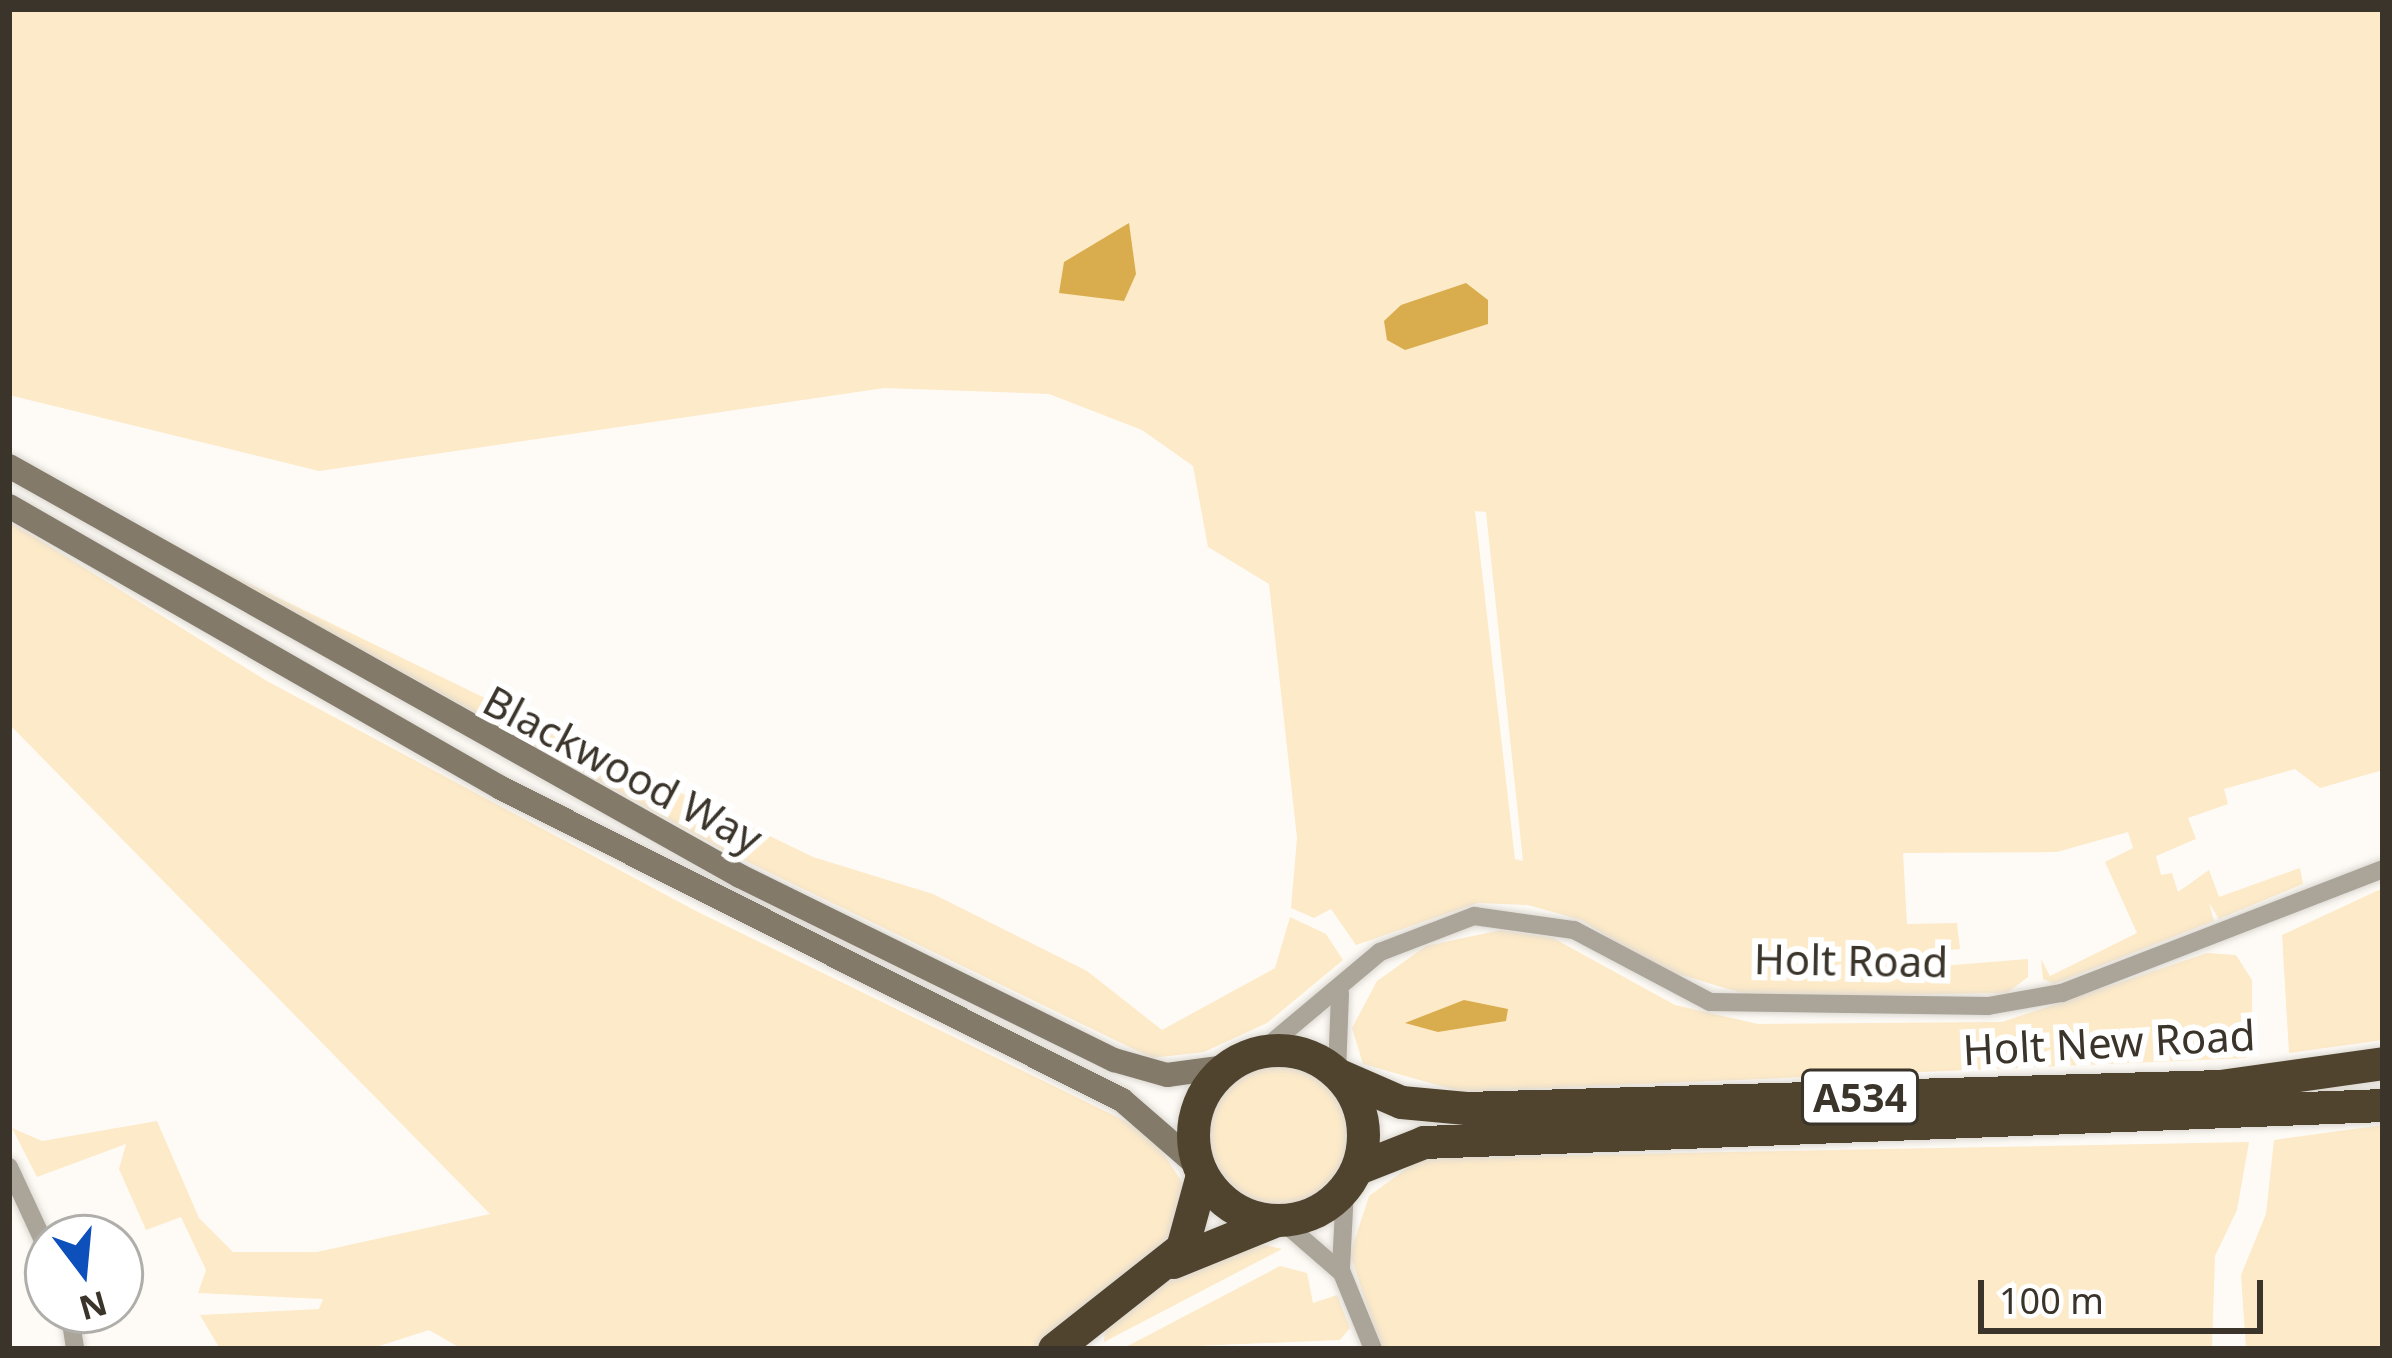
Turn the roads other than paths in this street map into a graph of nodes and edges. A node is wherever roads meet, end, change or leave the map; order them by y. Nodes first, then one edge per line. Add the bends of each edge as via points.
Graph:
1 (9, 466) edge
2 (9, 506) edge
3 (2383, 868) edge
4 (1340, 993) junction
5 (1262, 1051) junction
6 (2383, 1063) edge
7 (1226, 1067) junction
8 (1339, 1074) junction
9 (2383, 1105) edge
10 (9, 1167) edge
11 (1200, 1171) junction
12 (1351, 1179) junction
13 (31, 1214) edge
14 (1278, 1221) junction
15 (1161, 1268) junction
16 (1342, 1273) junction
17 (1054, 1349) edge
18 (1373, 1349) edge

1 - 7 street, Blackwood Way via 760,886 1114,1060 1167,1075
2 - 11 street, Blackwood Way via 501,788 1122,1100
3 - 4 street, Holt Road via 2007,1004 1710,1002 1574,930 1503,914 1403,938
4 - 5 street, Holt Road
4 - 8 street
5 - 7 highway
5 - 8 highway via 1309,1055
6 - 8 highway, Holt New Road / A534 via 2220,1086 1466,1108 1401,1102
7 - 11 highway via 1197,1107
8 - 12 highway via 1363,1120
9 - 12 highway, Holt New Road / A534 via 1424,1142
10 - 13 street
11 - 14 highway via 1239,1211
11 - 15 highway via 1195,1225
12 - 14 highway
12 - 16 street
14 - 15 highway
14 - 16 street
15 - 17 highway
16 - 18 street

